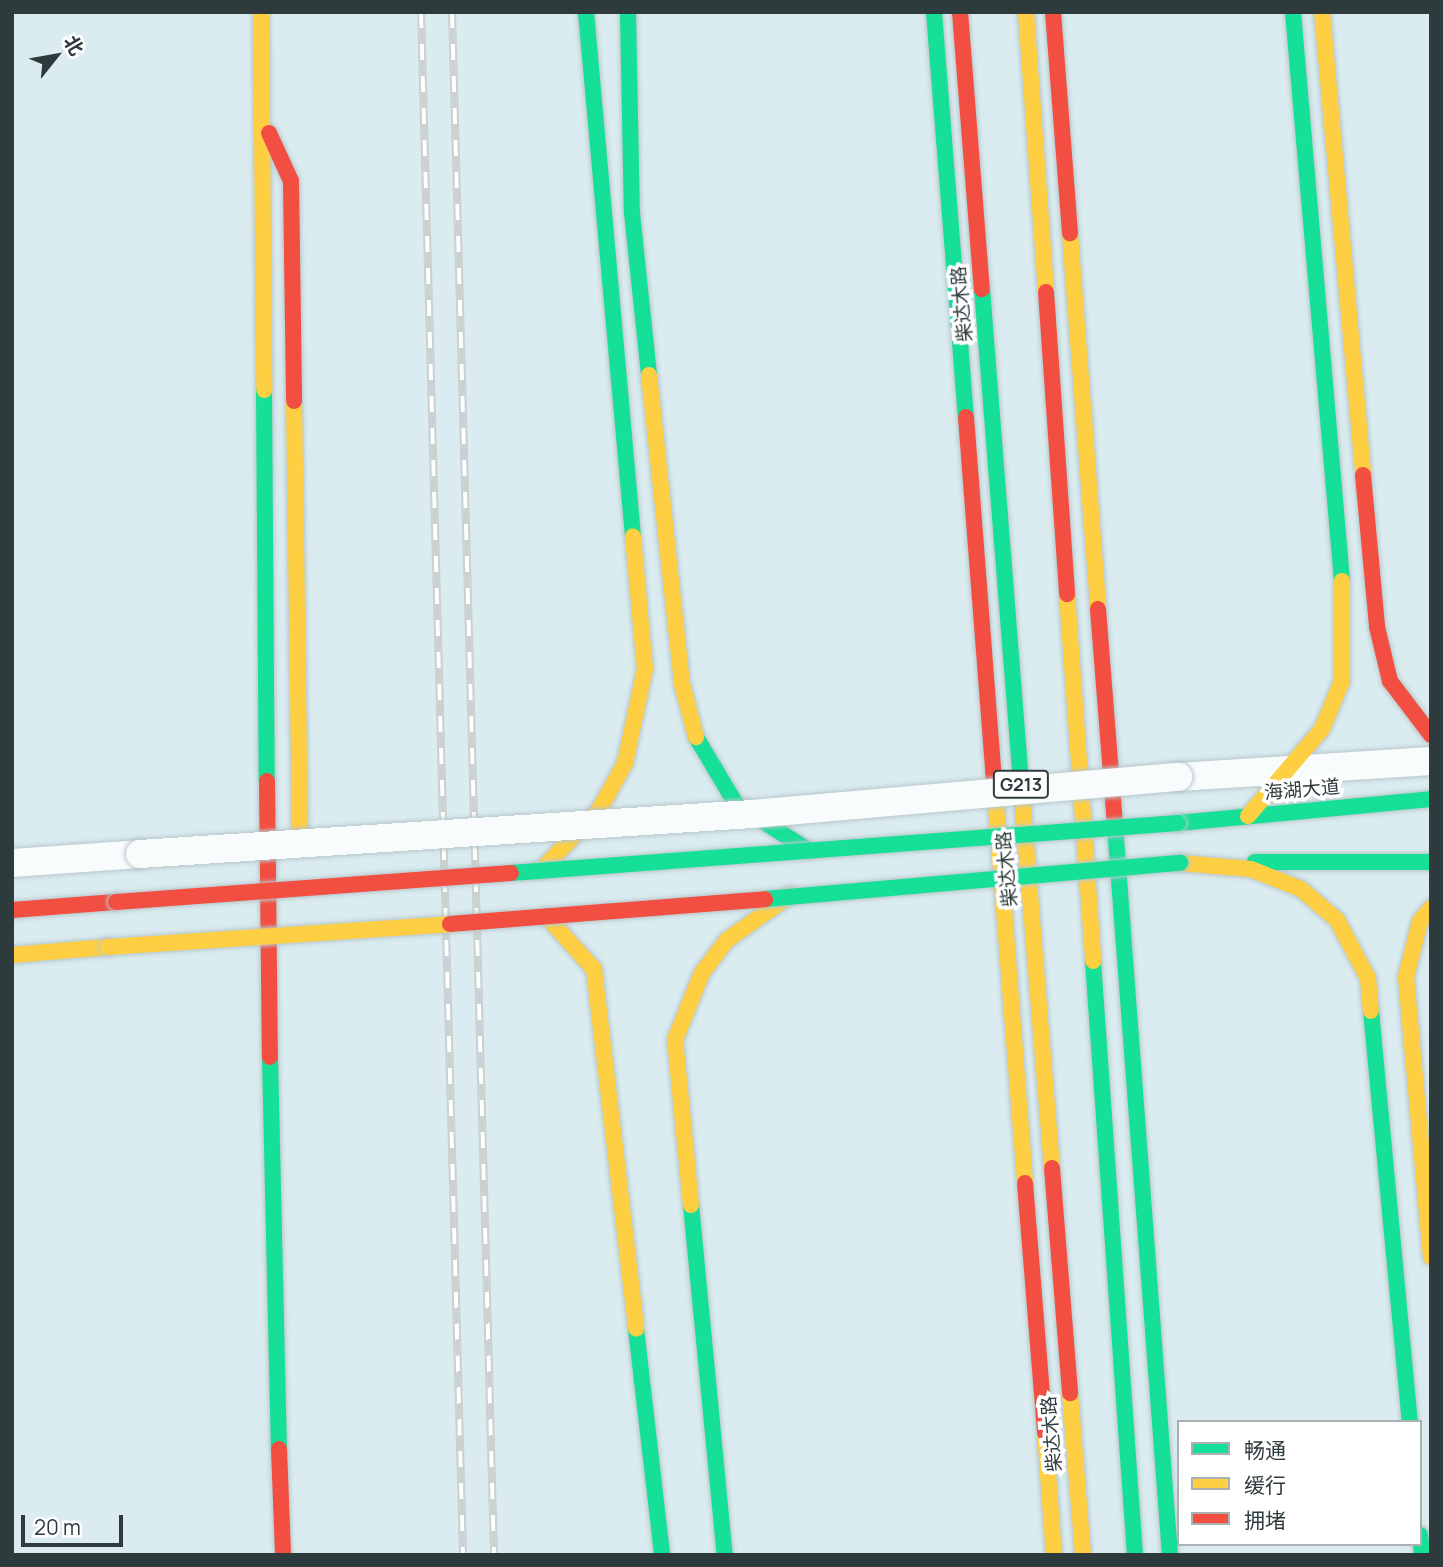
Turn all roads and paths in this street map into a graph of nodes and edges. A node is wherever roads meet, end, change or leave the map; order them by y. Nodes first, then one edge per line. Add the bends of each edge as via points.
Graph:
1 (261, 12) edge
2 (586, 12) edge
3 (628, 12) edge
4 (934, 12) edge
5 (960, 12) edge
6 (1026, 12) edge
7 (1053, 12) edge
8 (1293, 12) edge
9 (1322, 12) edge
10 (263, 121) junction
11 (1431, 735) edge
12 (1431, 761) edge
13 (1290, 767) junction
14 (1431, 799) edge
15 (752, 814) junction
16 (1248, 816) junction
17 (585, 824) junction
18 (300, 843) junction
19 (808, 850) junction
20 (1431, 862) edge
21 (12, 863) edge
22 (1180, 863) junction
23 (541, 870) junction
24 (790, 895) junction
25 (1431, 908) edge
26 (12, 910) edge
27 (548, 918) junction
28 (12, 955) edge
29 (1431, 1257) edge
30 (1410, 1420) edge
31 (283, 1555) edge
32 (662, 1555) edge
33 (725, 1555) edge
34 (1054, 1555) edge
35 (1083, 1555) edge
36 (1135, 1555) edge
37 (1170, 1555) edge

1 - 10 main road
2 - 17 main road via 645,669 625,763
3 - 15 main road via 632,213 681,684 699,750 736,804
4 - 34 main road
5 - 35 main road, 柴达木路 / G213
6 - 36 main road, G213
7 - 37 main road
8 - 13 main road via 1346,632 1342,681 1322,729
9 - 11 main road via 1377,627 1390,681
10 - 18 main road via 291,181
10 - 31 main road via 271,1232
12 - 13 street
13 - 15 street, bridge
13 - 16 main road
14 - 16 main road, 海湖大道
15 - 17 street, bridge
15 - 19 main road
16 - 19 main road, 海湖大道, bridge
17 - 18 street, bridge
17 - 23 main road
18 - 21 street, bridge
19 - 23 main road, 海湖大道, bridge
20 - 22 main road
22 - 24 main road, bridge
22 - 30 main road via 1251,869 1301,889 1337,920 1368,978
23 - 26 main road, 海湖大道, bridge
24 - 27 main road, bridge
24 - 33 main road via 727,940 702,973 675,1040
25 - 29 main road via 1420,920 1406,977
27 - 28 main road, bridge
27 - 32 main road via 594,969

